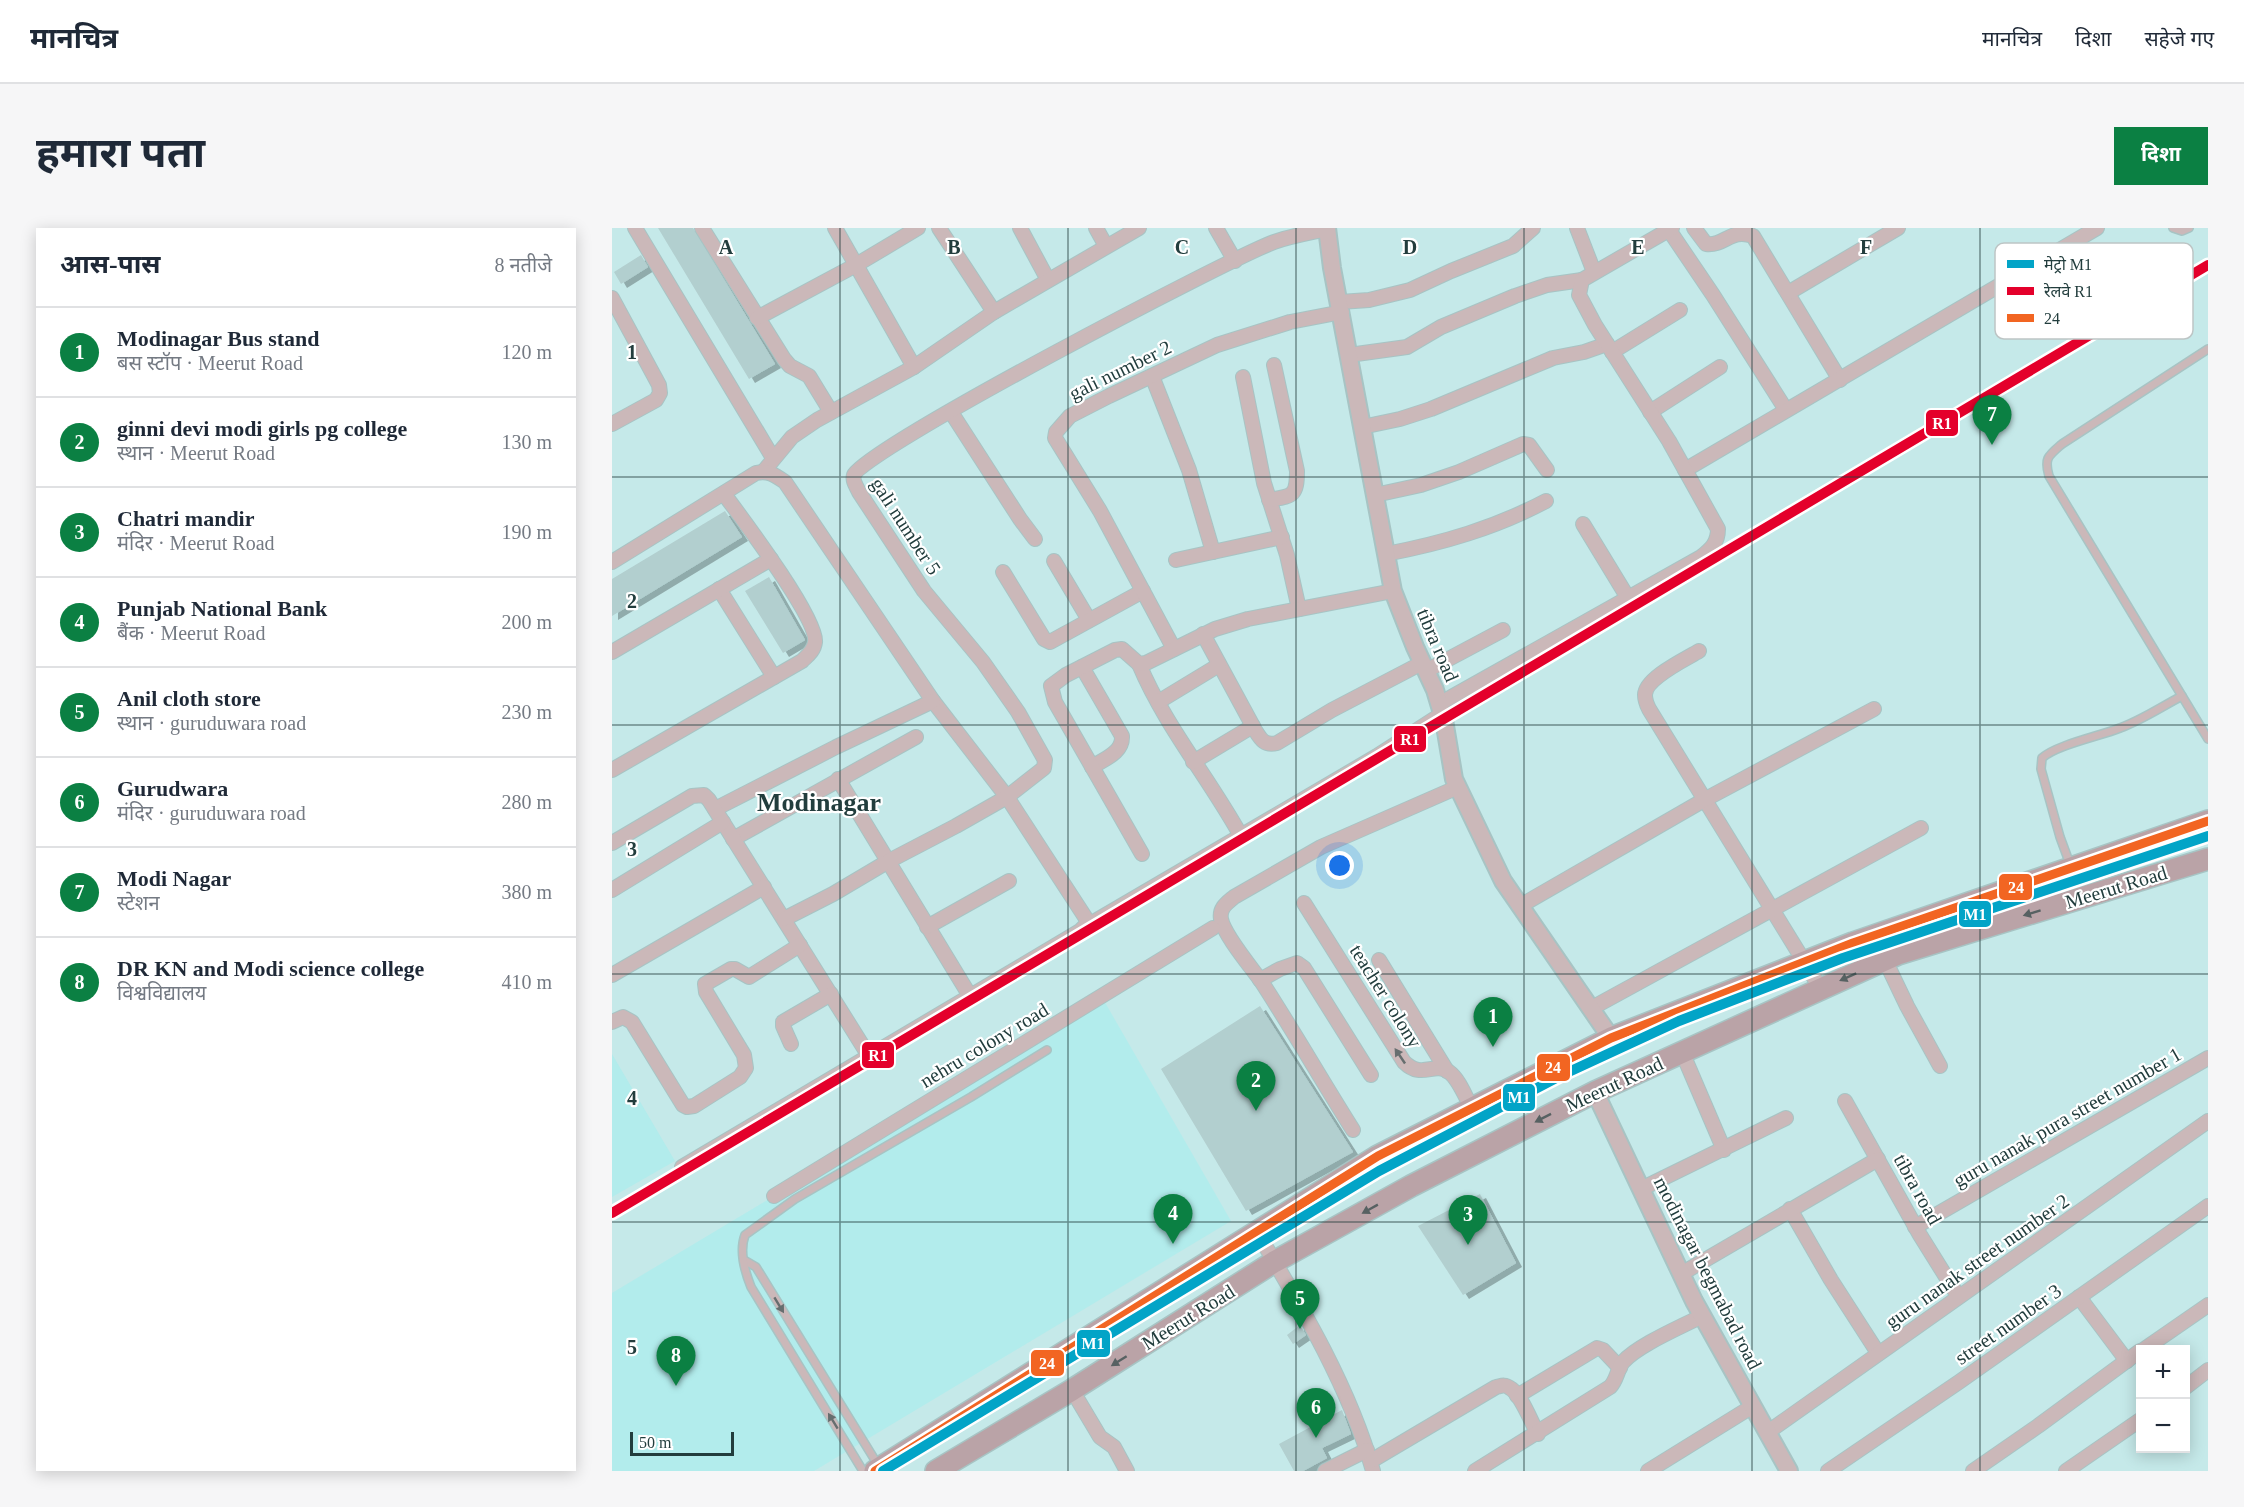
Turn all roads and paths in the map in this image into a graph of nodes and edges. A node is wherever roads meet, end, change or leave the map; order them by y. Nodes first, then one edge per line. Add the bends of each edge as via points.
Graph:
1 (635, 228) edge
2 (702, 228) edge
3 (835, 228) edge
4 (918, 228) edge
5 (939, 228) edge
6 (1020, 228) edge
7 (1096, 228) edge
8 (1139, 228) edge
9 (1216, 228) edge
10 (1270, 228) edge
11 (1533, 228) edge
12 (1577, 228) edge
13 (1694, 228) edge
14 (1898, 228) edge
15 (2097, 228) edge
16 (2173, 228) edge
17 (2188, 228) edge
18 (1327, 229) edge
19 (1670, 229) edge
20 (1746, 229) edge
21 (1650, 233) edge
22 (1879, 233) edge
23 (2077, 233) edge
24 (1274, 242) junction
25 (2061, 243) edge
26 (1106, 246) junction
27 (1235, 261) junction
28 (856, 265) junction
29 (1594, 272) junction
30 (1048, 280) junction
31 (1582, 280) junction
32 (1995, 284) edge
33 (1788, 293) junction
34 (612, 298) edge
35 (1341, 307) junction
36 (1680, 310) dead end
37 (994, 312) junction
38 (757, 318) junction
39 (1609, 348) junction
40 (2208, 349) edge
41 (1349, 355) junction
42 (1274, 365) dead end
43 (914, 367) junction
44 (1720, 367) dead end
45 (1152, 376) junction
46 (1243, 377) dead end
47 (1840, 380) junction
48 (1786, 410) junction
49 (831, 412) junction
50 (951, 412) junction
51 (1650, 412) junction
52 (612, 424) edge
53 (1362, 427) junction
54 (773, 458) junction
55 (1547, 470) dead end
56 (1685, 470) junction
57 (764, 472) junction
58 (724, 494) junction
59 (1376, 495) junction
60 (1269, 500) junction
61 (1546, 501) dead end
62 (1584, 524) dead end
63 (1282, 537) junction
64 (1035, 539) dead end
65 (1213, 552) junction
66 (1386, 554) junction
67 (771, 559) junction
68 (1176, 560) dead end
69 (1054, 561) dead end
70 (612, 562) edge
71 (1003, 572) dead end
72 (719, 589) junction
73 (1143, 591) junction
74 (1393, 591) junction
75 (1628, 598) junction
76 (1299, 609) junction
77 (1089, 620) junction
78 (1503, 630) dead end
79 (1203, 634) junction
80 (1174, 649) junction
81 (1699, 651) dead end
82 (612, 652) edge
83 (1139, 664) junction
84 (1219, 665) junction
85 (1082, 667) junction
86 (1424, 667) junction
87 (774, 677) junction
88 (2182, 696) junction
89 (933, 701) junction
90 (1158, 702) junction
91 (1441, 709) junction
92 (1874, 709) dead end
93 (1253, 726) junction
94 (916, 737) dead end
95 (2208, 740) edge
96 (1193, 762) junction
97 (1092, 767) junction
98 (612, 770) edge
99 (838, 779) junction
100 (1458, 787) junction
101 (1007, 797) junction
102 (1704, 800) junction
103 (715, 809) junction
104 (2208, 821) edge
105 (723, 822) junction
106 (1921, 828) dead end
107 (1241, 836) junction
108 (733, 839) junction
109 (612, 843) edge
110 (1142, 854) dead end
111 (2208, 859) edge
112 (887, 862) junction
113 (2072, 868) junction
114 (1009, 880) dead end
115 (764, 887) junction
116 (612, 890) edge
117 (1304, 903) dead end
118 (1520, 906) junction
119 (1771, 909) junction
120 (784, 919) junction
121 (1089, 922) junction
122 (927, 927) junction
123 (1213, 928) dead end
124 (800, 945) junction
125 (1379, 960) dead end
126 (1885, 960) junction
127 (1804, 962) junction
128 (612, 975) edge
129 (1260, 980) junction
130 (1821, 989) junction
131 (831, 994) junction
132 (970, 996) junction
133 (1590, 1009) junction
134 (612, 1022) edge
135 (1611, 1038) junction
136 (791, 1044) dead end
137 (1047, 1050) dead end
138 (1682, 1052) junction
139 (869, 1056) junction
140 (2208, 1058) edge
141 (1940, 1066) dead end
142 (1447, 1071) junction
143 (1371, 1075) dead end
144 (1595, 1092) junction
145 (1845, 1101) dead end
146 (1472, 1109) junction
147 (1786, 1118) dead end
148 (2208, 1121) edge
149 (1353, 1130) dead end
150 (1724, 1150) junction
151 (1878, 1159) junction
152 (682, 1167) dead end
153 (1641, 1190) junction
154 (774, 1196) dead end
155 (2208, 1206) edge
156 (1790, 1209) junction
157 (1915, 1227) junction
158 (1257, 1232) junction
159 (744, 1260) junction
160 (1274, 1262) junction
161 (1681, 1274) junction
162 (1958, 1296) junction
163 (2079, 1297) junction
164 (2208, 1305) edge
165 (1702, 1316) junction
166 (2149, 1345) edge
167 (1878, 1353) junction
168 (2136, 1354) edge
169 (2127, 1361) junction
170 (1620, 1368) junction
171 (2208, 1370) edge
172 (2190, 1384) edge
173 (1072, 1390) junction
174 (1517, 1396) junction
175 (1753, 1406) junction
176 (2136, 1423) edge
177 (1767, 1432) junction
178 (1538, 1434) junction
179 (1370, 1461) edge
180 (873, 1470) edge
181 (939, 1470) edge
182 (1127, 1471) edge
183 (1325, 1471) edge
184 (1474, 1471) edge
185 (1648, 1471) edge
186 (1789, 1471) edge
187 (1828, 1471) edge
188 (1973, 1471) edge
189 (2066, 1471) edge

1 - 54 street
2 - 38 street
3 - 28 street
4 - 28 street
5 - 37 street
6 - 30 street
7 - 26 street
8 - 26 street
9 - 27 street
10 - 24 street
11 - 35 street, gali number 2 via 1513,246 1410,291
12 - 29 street
13 - 20 street via 1712,245 1736,229
14 - 22 street
15 - 23 street
16 - 17 lane
18 - 24 street, gali number 5
18 - 35 street, tibra road
19 - 21 street
19 - 48 street
20 - 33 street
21 - 29 street
22 - 33 street
23 - 25 street
24 - 27 street, gali number 5
26 - 30 street
27 - 50 street, gali number 5
28 - 38 street
28 - 43 street
29 - 31 street
30 - 37 street
31 - 39 street via 1579,295
31 - 41 street via 1546,285 1515,296 1441,327 1407,347
32 - 47 street
33 - 47 street
34 - 52 street via 660,393 656,400
35 - 41 street, tibra road
35 - 45 street, gali number 2 via 1228,342
36 - 39 street
37 - 43 street
38 - 49 street via 790,366 816,384
39 - 51 street
39 - 53 street via 1553,358 1431,409
40 - 88 lane via 2062,444 2049,455 2046,464 2049,476
41 - 53 street, tibra road
42 - 60 street via 1297,486 1287,497
43 - 49 street
44 - 51 street
45 - 65 street via 1189,470
45 - 73 street, gali number 2 via 1071,416 1055,438
46 - 60 street
47 - 48 street
48 - 56 street
49 - 54 street via 792,437
50 - 64 street
50 - 101 street, gali number 5 via 867,462 854,475 854,482 904,563 1018,712 1045,760 1044,768
51 - 56 street
53 - 59 street, tibra road
54 - 57 street
55 - 59 street via 1529,445 1522,444 1459,472
56 - 75 street via 1718,529 1718,537 1701,557
57 - 58 street
57 - 89 street via 772,473 790,487
58 - 67 street
58 - 70 street
59 - 66 street, tibra road
60 - 63 street
61 - 66 street via 1475,532
62 - 75 street
63 - 65 street
63 - 76 street
65 - 68 street
66 - 74 street, tibra road
67 - 72 street
67 - 87 street via 807,616 815,643 802,661
69 - 77 street
71 - 77 street via 1044,639 1050,642
72 - 82 street
72 - 87 street
73 - 77 street
73 - 80 street, gali number 2
74 - 76 street
74 - 86 street, tibra road
75 - 91 street
76 - 79 street via 1248,619
78 - 86 street
79 - 80 street
79 - 84 street
80 - 83 street
81 - 102 street via 1655,678 1645,696
83 - 85 street via 1122,649
83 - 90 street
84 - 90 street
84 - 93 street
85 - 97 street via 1122,736 1118,751
85 - 97 street via 1058,680 1051,686 1051,692
86 - 91 street, tibra road
86 - 93 street via 1332,710 1277,743 1262,741
87 - 98 street
88 - 95 lane
88 - 113 lane via 2138,720 2056,748 2042,758 2041,769
89 - 101 street
89 - 103 street
90 - 96 street
91 - 100 street, tibra road
91 - 107 street via 1377,756
92 - 102 street
93 - 96 street
94 - 99 street
96 - 107 street
97 - 110 street
99 - 108 street
99 - 112 street
100 - 118 street, tibra road via 1503,881
100 - 129 street via 1321,847 1225,904 1221,911 1225,930
101 - 112 street
101 - 121 street
102 - 118 street
102 - 119 street
103 - 105 street
103 - 109 street via 699,794
104 - 113 highway, Meerut Road
105 - 108 street
105 - 116 street
106 - 119 street
107 - 121 street via 1095,923
108 - 115 street
111 -> 126 highway, Meerut Road
112 - 120 street
112 - 122 street
113 - 127 highway, Meerut Road
114 - 122 street
115 - 120 street
115 - 128 street
142 -> 117 street, teacher colony via 1418,1071 1404,1062
118 - 133 street, tibra road
119 - 127 street
119 - 133 street
120 - 124 street
121 - 132 street
122 - 132 street
123 - 154 street, nehru colony road
124 - 131 street
124 - 134 street via 749,977 731,969 705,984 744,1055 746,1068 740,1077 694,1106 683,1105 632,1022 623,1017
125 - 142 street
126 -> 130 highway, Meerut Road
126 - 141 street
127 - 130 street
127 - 135 highway, Meerut Road
129 - 143 street via 1290,964 1304,968
129 - 149 street
130 - 138 highway, Meerut Road
131 - 136 street via 783,1022
131 - 139 street
132 - 139 street
133 - 135 street, tibra road
135 - 146 highway, Meerut Road
137 - 159 lane via 795,1199 750,1230 743,1241
138 - 144 highway, Meerut Road
138 - 150 street
139 - 152 street
140 - 157 street, guru nanak pura street number 1
142 - 146 street
144 - 153 street, modinagar begmabad road
144 -> 160 highway, Meerut Road via 1411,1186
145 - 151 street, tibra road
146 - 158 highway, Meerut Road via 1378,1156
147 - 150 street
148 - 162 street, guru nanak street number 2
150 - 153 street
151 - 156 street
151 - 157 street, tibra road
153 - 161 street, modinagar begmabad road
155 - 163 street, street number 3
156 - 161 street
156 - 167 street
157 - 162 street, tibra road
158 - 160 street
158 - 180 highway, Meerut Road
159 -> 180 lane via 756,1267
180 -> 159 lane via 751,1287
160 -> 173 highway, Meerut Road
160 - 179 street via 1332,1367
161 - 165 street, modinagar begmabad road
162 - 167 street, guru nanak street number 2
163 - 169 street
163 - 187 street, street number 3
164 - 166 street
165 - 170 street via 1648,1344
165 - 175 street, modinagar begmabad road
167 - 177 street, guru nanak street number 2
168 - 169 street
169 - 188 street
170 - 174 street via 1604,1350 1597,1348
170 - 178 street via 1610,1387
171 - 172 street
173 - 181 highway, Meerut Road
173 - 182 street via 1100,1437 1114,1447
174 - 178 street
174 - 179 street via 1511,1388 1496,1387
175 - 177 street, modinagar begmabad road
175 - 185 street
176 - 189 street
177 - 186 street, modinagar begmabad road
178 - 184 street
179 - 183 street

